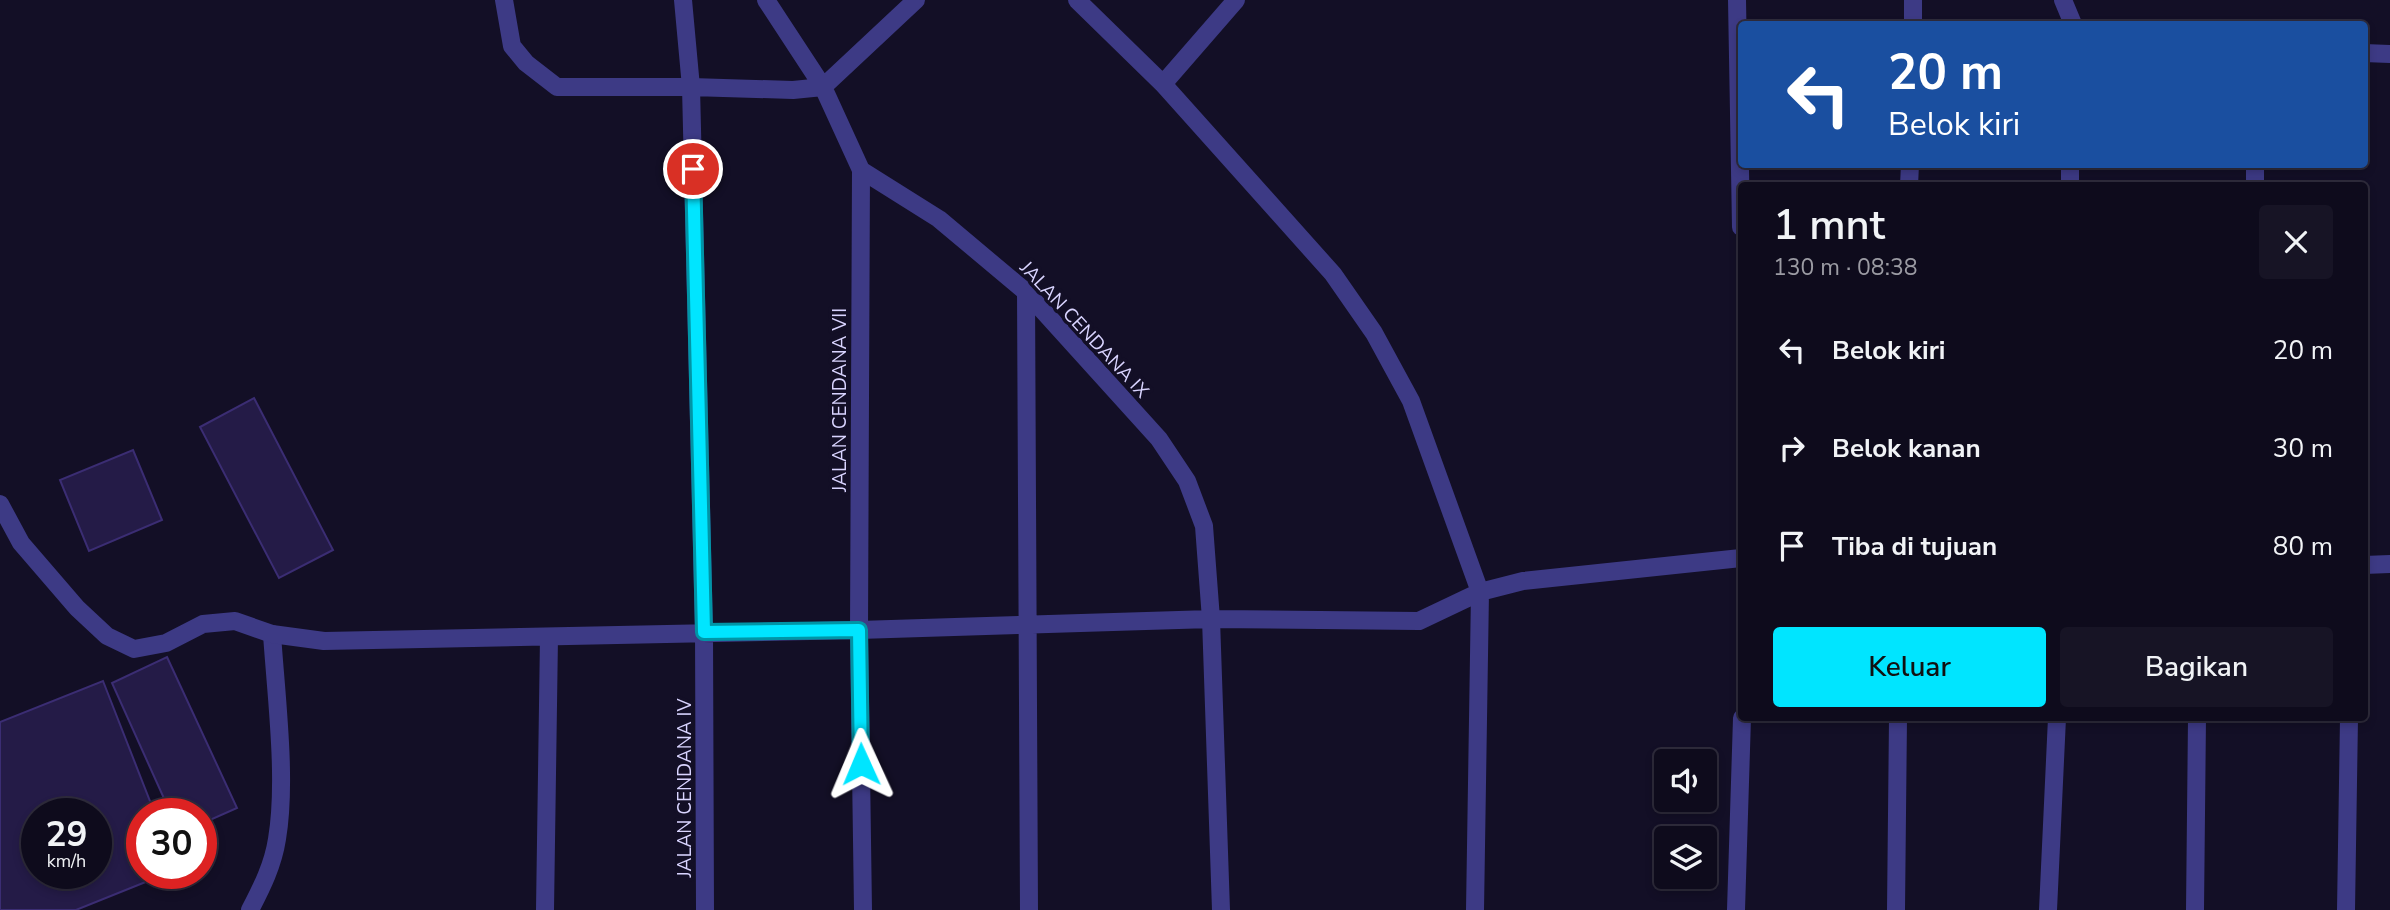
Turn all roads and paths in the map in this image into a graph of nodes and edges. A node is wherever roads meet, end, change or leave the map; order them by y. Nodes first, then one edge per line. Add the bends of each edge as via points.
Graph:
1 (504, 0) edge
2 (683, 0) edge
3 (766, 0) edge
4 (916, 0) edge
5 (1077, 0) edge
6 (1236, 0) edge
7 (1737, 0) edge
8 (1913, 0) edge
9 (2063, 0) edge
10 (1913, 21) edge
11 (2072, 21) edge
12 (2368, 53) edge
13 (2390, 54) edge
14 (1738, 57) edge
15 (1163, 84) junction
16 (691, 87) junction
17 (823, 87) junction
18 (861, 170) junction
19 (1026, 292) junction
20 (0, 504) edge
21 (1738, 558) edge
22 (2390, 564) edge
23 (2368, 565) edge
24 (1480, 592) junction
25 (1210, 619) junction
26 (1029, 624) junction
27 (859, 630) junction
28 (704, 632) junction
29 (272, 634) junction
30 (549, 637) junction
31 (1742, 721) edge
32 (1898, 721) edge
33 (2057, 721) edge
34 (2197, 721) edge
35 (2349, 721) edge
36 (250, 910) edge
37 (545, 910) edge
38 (705, 910) edge
39 (863, 910) edge
40 (1029, 910) edge
41 (1221, 910) edge
42 (1475, 910) edge
43 (1736, 910) edge
44 (1896, 910) edge
45 (2048, 910) edge
46 (2195, 910) edge
47 (2346, 910) edge

1 - 16 street via 512,46 526,64 557,87
2 - 16 street, JALAN CENDANA IV
3 - 17 street
4 - 17 street
5 - 15 street
6 - 15 street
7 - 14 street
8 - 10 street
9 - 11 street
12 - 13 street
15 - 24 street via 1334,274 1374,333 1410,401
16 - 17 street
16 - 28 street, JALAN CENDANA IV
17 - 18 street
18 - 19 street, JALAN CENDANA IX via 939,219
18 - 27 street, JALAN CENDANA VII
19 - 25 street, JALAN CENDANA IX via 1159,439 1187,481 1203,526
19 - 26 street
20 - 29 street via 21,543 77,608 107,636 134,649 166,643 203,624 235,621
21 - 24 street via 1523,581
22 - 23 street
24 - 25 street via 1419,621
24 - 42 street
25 - 26 street
25 - 41 street, JALAN CENDANA IX
26 - 27 street
26 - 40 street
27 - 28 street
27 - 39 street, JALAN CENDANA VII
28 - 30 street
28 - 38 street, JALAN CENDANA IV
29 - 30 street via 324,641
29 - 36 street via 277,838 269,872
30 - 37 street
31 - 43 street
32 - 44 street
33 - 45 street
34 - 46 street
35 - 47 street

